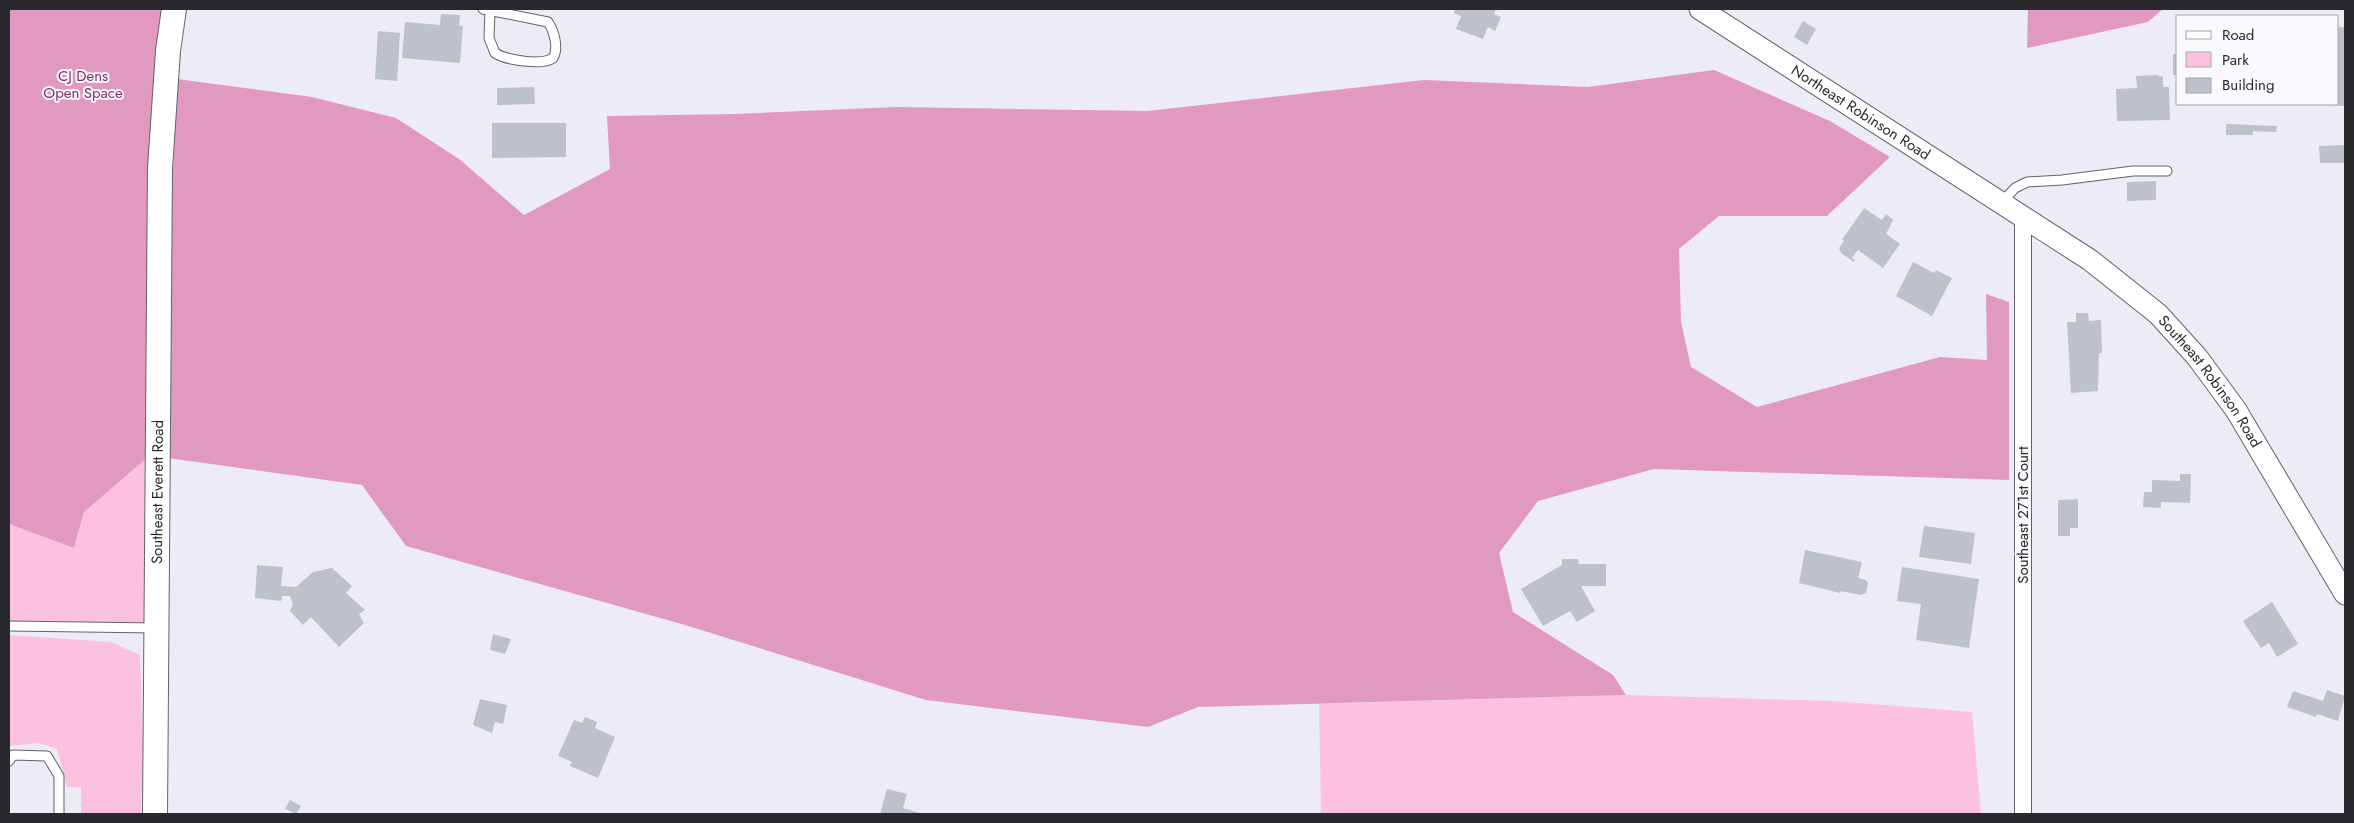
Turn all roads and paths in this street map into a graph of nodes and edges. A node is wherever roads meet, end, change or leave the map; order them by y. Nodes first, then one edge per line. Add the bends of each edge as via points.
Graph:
1 (174, 9) edge
2 (1700, 9) edge
3 (486, 10) edge
4 (2167, 170) dead end
5 (2002, 202) junction
6 (2023, 216) junction
7 (2345, 594) edge
8 (9, 626) edge
9 (157, 628) junction
10 (9, 761) edge
11 (59, 814) edge
12 (155, 814) edge
13 (2023, 814) edge

1 - 9 main road, Southeast Everett Road via 166,71 160,168
2 - 5 street, Northeast Robinson Road
3 - 3 lane via 548,22 553,28 553,58 539,62 506,58 495,53 489,38
4 - 5 lane via 2028,182 2015,188
5 - 6 street, Northeast Robinson Road
6 - 7 street, Southeast Robinson Road via 2123,284 2158,314 2197,358 2236,410
6 - 13 street, Southeast 271st Court
8 - 9 lane
9 - 12 main road, Southeast Everett Road
10 - 11 lane via 13,755 46,756 59,776

